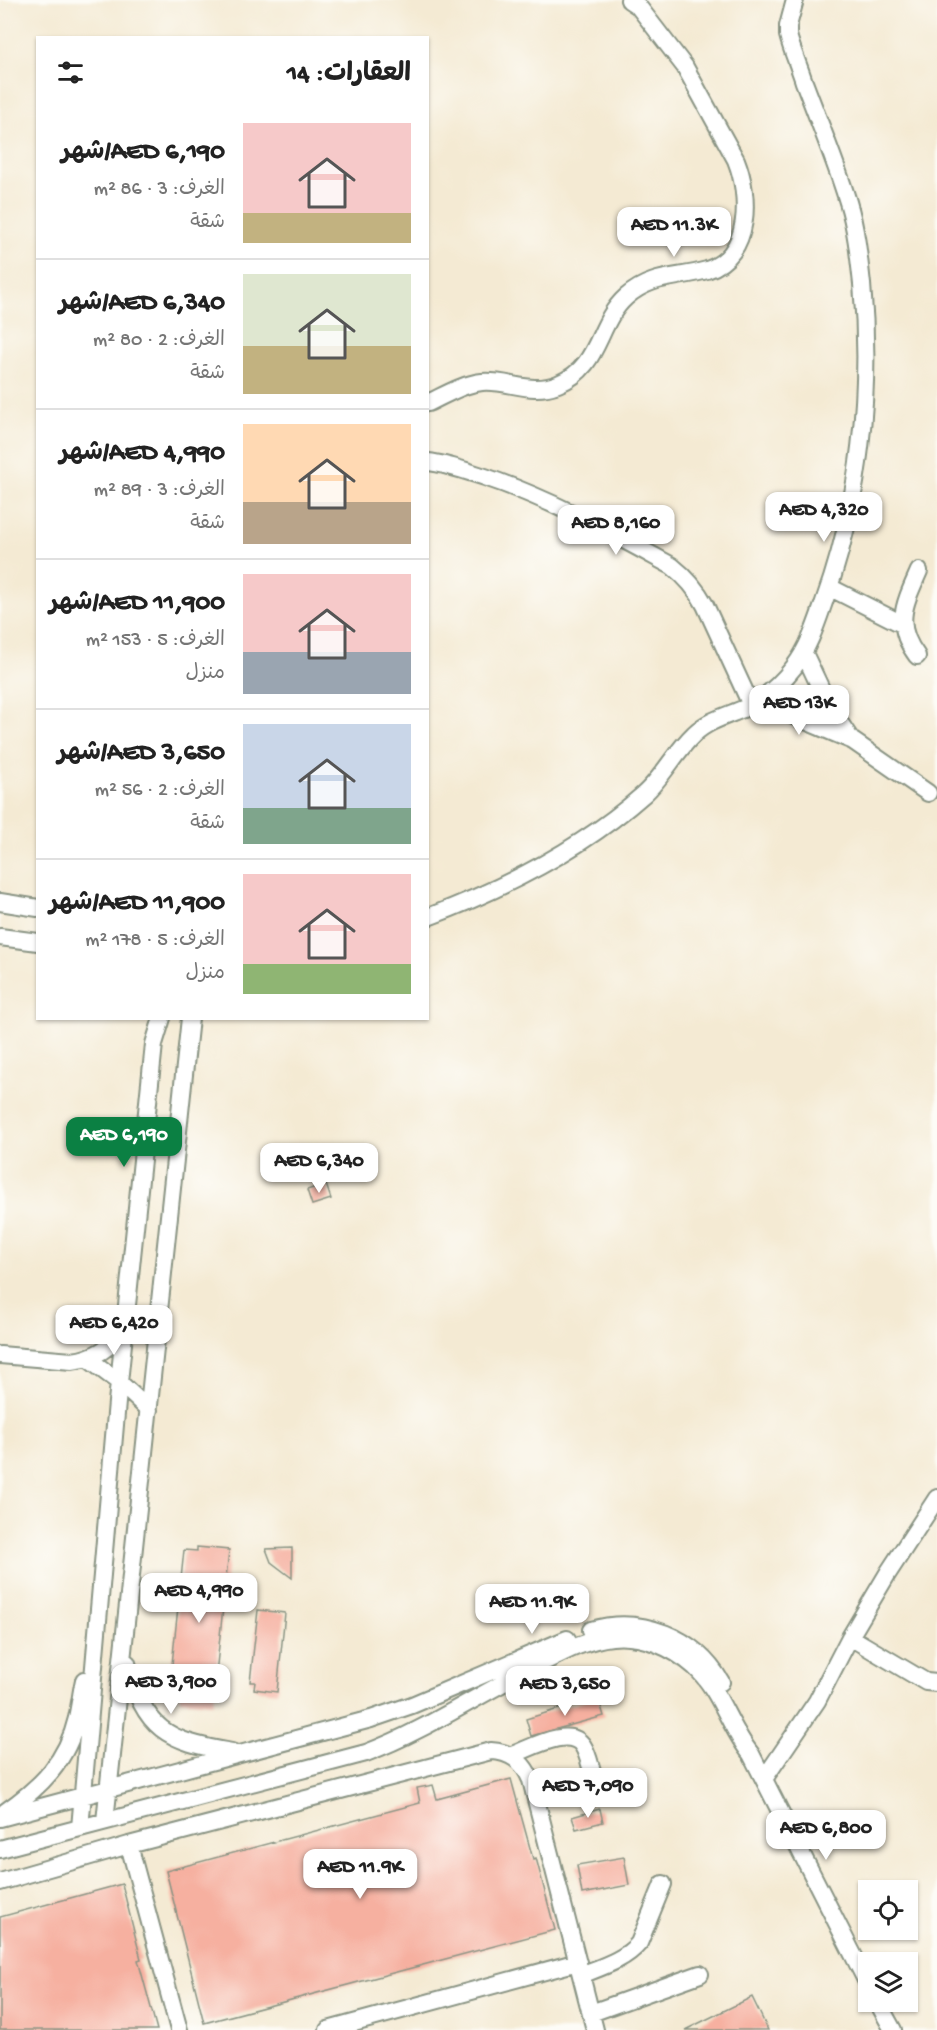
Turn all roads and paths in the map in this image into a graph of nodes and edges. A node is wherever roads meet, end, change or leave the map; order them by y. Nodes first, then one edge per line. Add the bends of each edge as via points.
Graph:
1 (629, 0) edge
2 (795, 0) edge
3 (429, 403) edge
4 (429, 462) edge
5 (919, 571) dead end
6 (829, 587) junction
7 (902, 624) junction
8 (804, 653) junction
9 (917, 656) dead end
10 (756, 702) junction
11 (853, 741) junction
12 (928, 793) dead end
13 (0, 902) edge
14 (36, 908) edge
15 (429, 917) edge
16 (0, 937) edge
17 (36, 942) edge
18 (193, 1020) edge
19 (159, 1026) edge
20 (125, 1328) junction
21 (0, 1354) edge
22 (79, 1359) junction
23 (119, 1382) junction
24 (117, 1402) junction
25 (149, 1410) junction
26 (937, 1498) edge
27 (850, 1637) junction
28 (124, 1654) junction
29 (96, 1655) junction
30 (937, 1683) edge
31 (238, 1753) junction
32 (752, 1754) junction
33 (512, 1755) junction
34 (593, 1773) dead end
35 (765, 1779) junction
36 (109, 1788) junction
37 (83, 1795) junction
38 (0, 1817) edge
39 (105, 1821) junction
40 (80, 1827) junction
41 (129, 1845) junction
42 (0, 1850) edge
43 (0, 1882) edge
44 (663, 1884) dead end
45 (858, 1964) edge
46 (579, 1969) junction
47 (700, 1974) dead end
48 (884, 2012) edge
49 (591, 2013) junction
50 (179, 2030) edge
51 (328, 2030) edge
52 (595, 2030) edge
53 (893, 2030) edge

1 - 3 street via 638,6 685,67 736,160 746,199 743,226 735,247 709,269 663,277 634,290 612,314 587,364 561,383 529,389 494,382 472,384
2 - 6 street via 788,35 849,203 864,302 866,374 859,453
4 - 10 street via 525,490 677,570 699,593
5 - 7 street
6 - 7 street
6 - 8 street
7 - 9 street
8 - 10 street via 786,676
8 - 11 street via 830,708
10 - 11 street
10 - 15 street via 693,735 646,792 589,836 529,872
11 - 12 street
13 - 14 street
16 - 17 street
18 - 25 street
19 - 20 street
20 - 22 street via 105,1349
20 - 23 street
21 - 22 street
22 - 23 street
22 - 24 street
23 - 24 street
23 - 25 street
24 - 29 street
25 - 28 street
26 - 27 street
27 - 30 street via 926,1682
27 - 35 street via 817,1701
28 - 31 street via 138,1699 162,1730 192,1745
28 - 36 street
29 - 37 street
29 - 38 street via 84,1681 73,1732 58,1763 29,1795
31 - 32 street via 392,1713 582,1633 632,1625 665,1633 706,1661 725,1690
31 - 36 street
32 - 35 street
32 - 39 street via 740,1740 708,1680 692,1664 659,1644 614,1637 570,1649 366,1753
33 - 34 street via 558,1737 571,1737 583,1746
33 - 41 street via 491,1751
33 - 46 street via 531,1780
35 - 45 street
36 - 37 street
36 - 39 street
37 - 38 street
37 - 40 street
39 - 40 street
40 - 42 street
41 - 43 street
41 - 50 street
44 - 46 street via 634,1950
46 - 49 street
46 - 51 street
47 - 49 street
48 - 53 street
49 - 52 street

